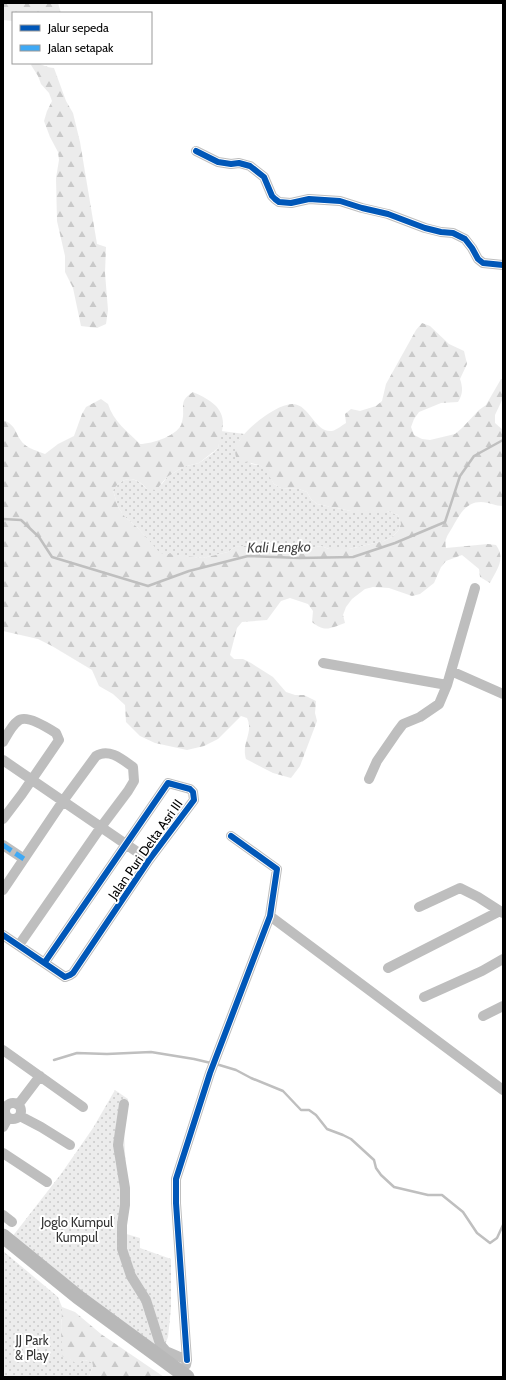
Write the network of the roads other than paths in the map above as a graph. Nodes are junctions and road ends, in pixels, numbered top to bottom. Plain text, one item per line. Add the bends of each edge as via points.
1 (196, 151) dead end
2 (503, 266) edge
3 (475, 588) dead end
4 (323, 663) dead end
5 (451, 671) junction
6 (447, 684) junction
7 (503, 694) edge
8 (3, 742) edge
9 (3, 760) edge
10 (31, 779) junction
11 (369, 779) dead end
12 (64, 801) junction
13 (3, 819) edge
14 (101, 827) junction
15 (231, 836) dead end
16 (3, 844) edge
17 (126, 844) junction
18 (24, 860) junction
19 (149, 860) junction
20 (3, 890) edge
21 (419, 907) dead end
22 (502, 912) edge
23 (270, 916) junction
24 (3, 935) edge
25 (19, 945) junction
26 (503, 959) edge
27 (45, 962) junction
28 (388, 968) dead end
29 (424, 997) dead end
30 (503, 1006) edge
31 (483, 1016) dead end
32 (3, 1050) edge
33 (40, 1076) junction
34 (503, 1090) edge
35 (124, 1104) dead end
36 (18, 1105) junction
37 (5, 1106) edge
38 (83, 1107) dead end
39 (20, 1116) junction
40 (6, 1122) edge
41 (70, 1145) dead end
42 (3, 1153) edge
43 (47, 1182) dead end
44 (3, 1215) edge
45 (12, 1222) dead end
46 (3, 1236) edge
47 (185, 1371) edge

1 - 2 street via 218,162 250,166 264,177 272,196 279,202 291,203 309,199 340,201 388,214 425,228 453,233 465,239 478,259
3 - 5 street
4 - 6 street
5 - 6 street
5 - 7 street
6 - 11 street via 439,704 420,717 403,724 396,732 377,761
8 - 10 street via 22,718 56,733 59,740
9 - 10 street, Jalan Puri Delta Asri III
10 - 12 street, Jalan Puri Delta Asri III
10 - 13 street
12 - 14 street, Jalan Puri Delta Asri III
12 - 14 street via 96,756 101,753 119,757 133,767 134,781
12 - 18 street
14 - 17 street, Jalan Puri Delta Asri III
14 - 25 street
15 - 23 street via 277,869
16 - 18 street
17 - 19 street, Jalan Puri Delta Asri III
17 - 19 street, Jalan Puri Delta Asri III via 168,783 190,789 194,800
17 - 27 street, Jalan Puri Delta Asri III
18 - 20 street
19 - 27 street, Jalan Puri Delta Asri III via 70,975 65,977
21 - 22 street via 460,888
22 - 28 street
23 - 34 street
23 - 47 street via 210,1073 176,1179
24 - 25 street, Jalan Puri Delta Asri III
25 - 27 street, Jalan Puri Delta Asri III
26 - 29 street
30 - 31 street
32 - 33 street
33 - 36 street
33 - 38 street
35 - 47 street via 118,1145 125,1188 122,1250 131,1276 146,1300 160,1344
36 - 37 street
36 - 39 street via 21,1110
37 - 40 street
39 - 40 street
39 - 41 street
42 - 43 street
44 - 45 street
46 - 47 street via 78,1298

